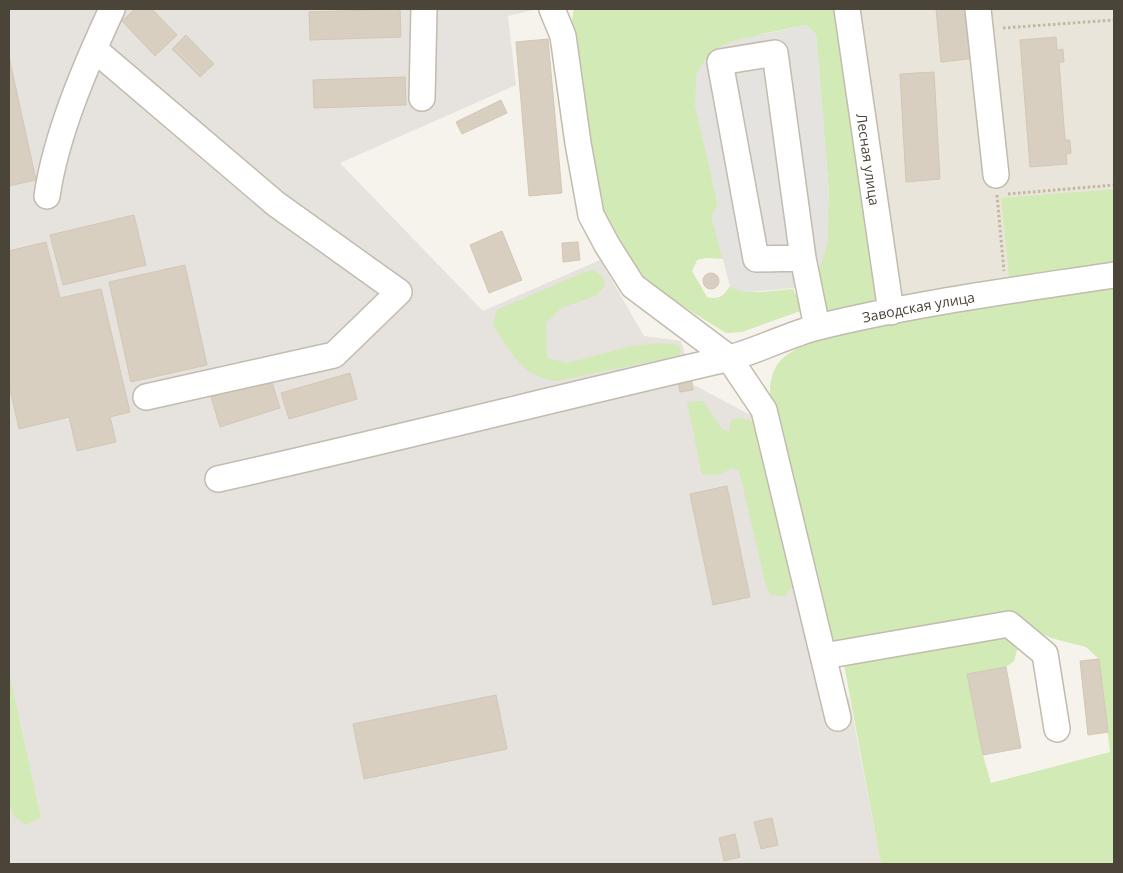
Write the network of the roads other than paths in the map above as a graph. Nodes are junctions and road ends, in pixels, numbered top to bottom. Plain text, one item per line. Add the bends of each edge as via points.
1 (112, 9) edge
2 (552, 9) edge
3 (847, 9) edge
4 (421, 10) edge
5 (979, 19) edge
6 (94, 49) junction
7 (422, 98) dead end
8 (996, 175) dead end
9 (47, 196) dead end
10 (803, 258) junction
11 (1114, 275) edge
12 (891, 312) junction
13 (817, 327) junction
14 (729, 358) junction
15 (146, 397) dead end
16 (218, 479) dead end
17 (824, 656) junction
18 (838, 718) dead end
19 (1057, 729) dead end

1 - 6 street
2 - 14 street via 563,36 591,215 633,286
3 - 12 street, Лесная улица
4 - 7 street
5 - 8 street
6 - 9 street via 52,165
6 - 15 street via 276,204 399,292 334,355
10 - 10 street via 776,53 720,62 756,259
10 - 13 street
11 - 12 street, Заводская улица
12 - 13 street, Заводская улица
13 - 14 street, Заводская улица
14 - 16 street, Заводская улица
14 - 17 street via 764,410
17 - 18 street
17 - 19 street via 1009,624 1045,654

